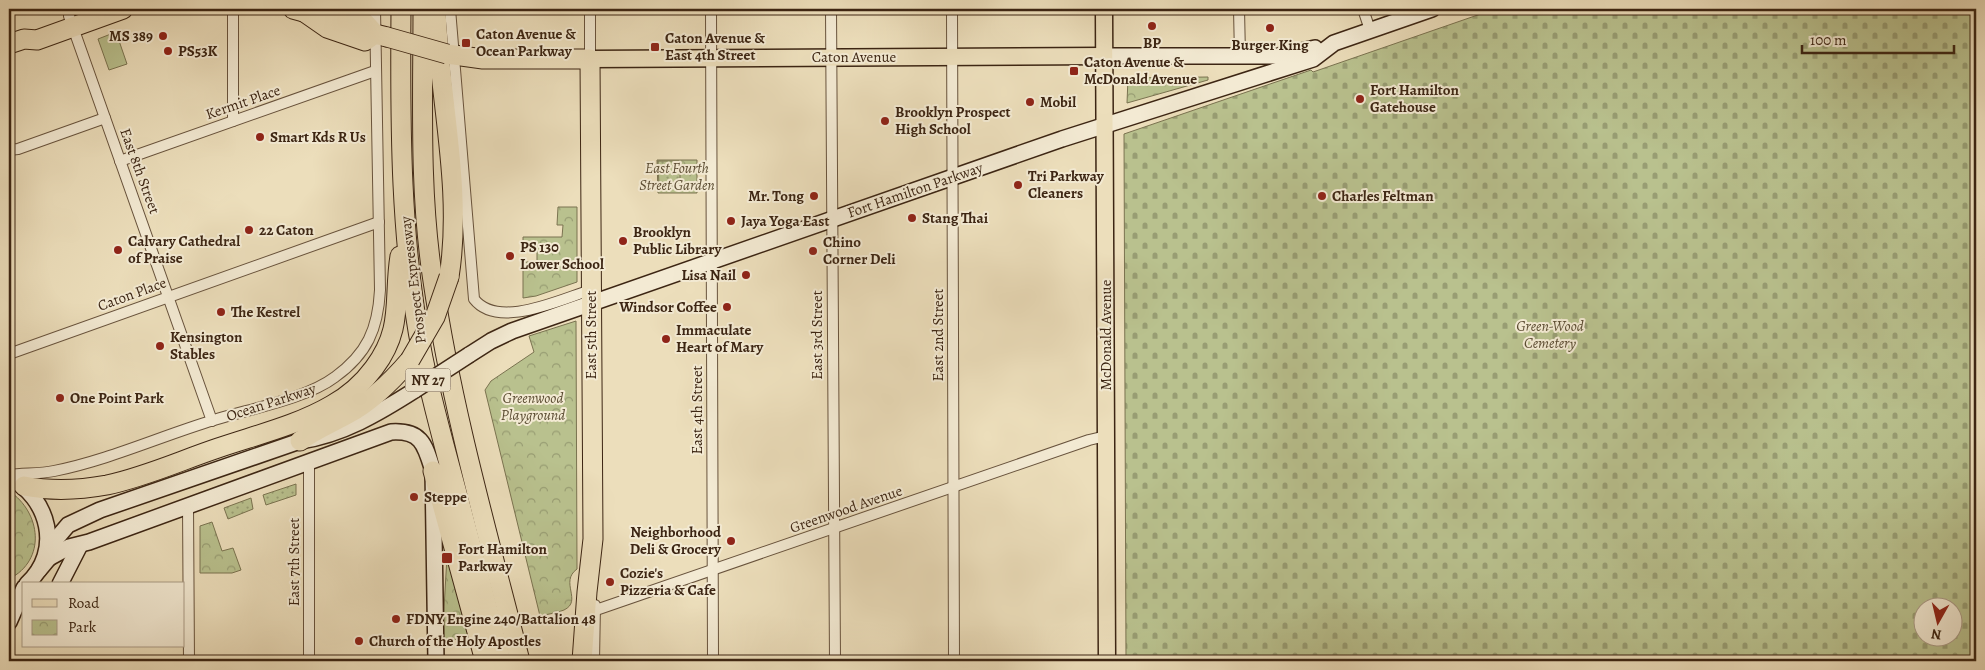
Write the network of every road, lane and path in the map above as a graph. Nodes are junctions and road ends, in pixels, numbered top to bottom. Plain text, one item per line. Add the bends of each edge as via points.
1 (88, 9) edge
2 (124, 9) edge
3 (232, 9) edge
4 (375, 9) edge
5 (401, 9) edge
6 (423, 9) edge
7 (436, 9) edge
8 (450, 9) edge
9 (590, 9) edge
10 (710, 9) edge
11 (831, 9) edge
12 (952, 9) edge
13 (1104, 9) edge
14 (1239, 9) edge
15 (1363, 9) edge
16 (1432, 9) edge
17 (299, 10) edge
18 (71, 21) junction
19 (1370, 30) junction
20 (381, 36) junction
21 (16, 42) edge
22 (1334, 43) junction
23 (451, 55) junction
24 (1104, 56) junction
25 (1240, 56) junction
26 (831, 57) junction
27 (952, 57) junction
28 (711, 58) junction
29 (590, 59) junction
30 (375, 71) junction
31 (105, 118) junction
32 (233, 121) junction
33 (1105, 126) junction
34 (9, 150) edge
35 (120, 161) junction
36 (952, 178) junction
37 (832, 219) junction
38 (379, 222) junction
39 (405, 225) junction
40 (711, 261) junction
41 (589, 296) junction
42 (169, 297) junction
43 (9, 354) edge
44 (212, 420) junction
45 (1106, 436) junction
46 (300, 441) junction
47 (309, 463) junction
48 (433, 471) junction
49 (14, 479) edge
50 (954, 487) junction
51 (188, 505) junction
52 (834, 529) junction
53 (593, 539) junction
54 (80, 544) junction
55 (49, 558) junction
56 (39, 570) junction
57 (712, 571) junction
58 (28, 582) edge
59 (61, 582) edge
60 (22, 587) edge
61 (9, 592) edge
62 (22, 593) edge
63 (596, 610) junction
64 (22, 617) edge
65 (9, 622) edge
66 (189, 661) edge
67 (310, 661) edge
68 (436, 661) edge
69 (485, 661) edge
70 (501, 661) edge
71 (520, 661) edge
72 (582, 661) edge
73 (594, 661) edge
74 (713, 661) edge
75 (834, 661) edge
76 (954, 661) edge
77 (1107, 661) edge

1 - 18 highway
2 - 18 highway
3 - 32 street
4 - 20 street, Ocean Parkway
5 - 39 highway, Prospect Expressway / NY 27
6 - 71 highway, Prospect Expressway via 423,152 432,280 453,400
7 - 46 highway, bridge via 453,219 449,277 435,317 410,360 392,380 349,414
8 - 23 street
9 - 29 street, East 5th Street
10 - 28 street, East 4th Street
11 - 26 street, East 3rd Street
12 - 27 street, East 2nd Street
13 - 24 main road, McDonald Avenue
14 - 25 street
15 - 19 street
16 - 19 main road, Fort Hamilton Parkway
17 - 20 highway, Caton Avenue via 327,28 365,41
18 - 21 highway via 33,29
18 - 31 street, East 8th Street
19 - 22 main road, Fort Hamilton Parkway
20 - 23 highway, Caton Avenue, bridge
20 - 30 street, Ocean Parkway
22 - 25 main road, Caton Avenue via 1288,55
22 - 33 main road, Fort Hamilton Parkway via 1314,59
23 - 29 highway, Caton Avenue via 483,59
23 - 41 street via 474,299 482,308 491,311 514,312
24 - 25 main road, Caton Avenue
24 - 27 main road, Caton Avenue
24 - 33 main road, McDonald Avenue
26 - 27 main road, Caton Avenue
26 - 28 main road, Caton Avenue
26 - 37 street, East 3rd Street
27 - 36 street, East 2nd Street
28 - 29 main road, Caton Avenue
28 - 40 street, East 4th Street
29 - 41 highway, East 5th Street
30 - 32 street, Kermit Place
30 - 38 street, Ocean Parkway
31 - 34 street
31 - 35 street, East 8th Street
32 - 35 street, Kermit Place
33 - 36 main road, Fort Hamilton Parkway
33 - 45 main road, McDonald Avenue
35 - 42 street, East 8th Street
36 - 37 main road, Fort Hamilton Parkway
36 - 50 street, East 2nd Street
37 - 40 main road, Fort Hamilton Parkway
37 - 52 street, East 3rd Street
38 - 42 street, Caton Place
38 - 44 street, Ocean Parkway via 379,302 375,326 364,349 341,372 312,391
39 - 49 highway via 393,332 373,369 349,394 316,414 107,485 38,489
39 - 70 highway, Prospect Expressway / NY 27 via 425,367
40 - 41 main road, Fort Hamilton Parkway
40 - 57 street, East 4th Street
41 - 46 main road, Fort Hamilton Parkway, bridge via 491,340 360,423 316,439
41 - 53 highway, East 5th Street
42 - 43 street, Caton Place
42 - 44 street, East 8th Street
44 - 49 street, Ocean Parkway via 85,463
45 - 50 street, Greenwood Avenue
45 - 77 main road, McDonald Avenue
46 - 55 main road, Fort Hamilton Parkway via 76,520 57,538
47 - 48 main road via 391,432 405,431 423,443
47 - 51 main road
47 - 67 street, East 7th Street
48 - 68 main road
48 - 69 highway
49 - 56 main road via 40,506 47,524 47,545
50 - 52 street, Greenwood Avenue
50 - 76 street, East 2nd Street
51 - 54 main road
51 - 66 street
52 - 57 street, Greenwood Avenue
52 - 75 street, East 3rd Street
53 - 63 street, East 5th Street
53 - 72 highway
54 - 55 main road
54 - 59 main road
55 - 56 main road, Fort Hamilton Parkway
56 - 58 main road, Fort Hamilton Parkway
57 - 63 street, Greenwood Avenue
57 - 74 street, East 4th Street
60 - 61 main road
62 - 65 main road
63 - 73 street, East 5th Street
64 - 65 main road

